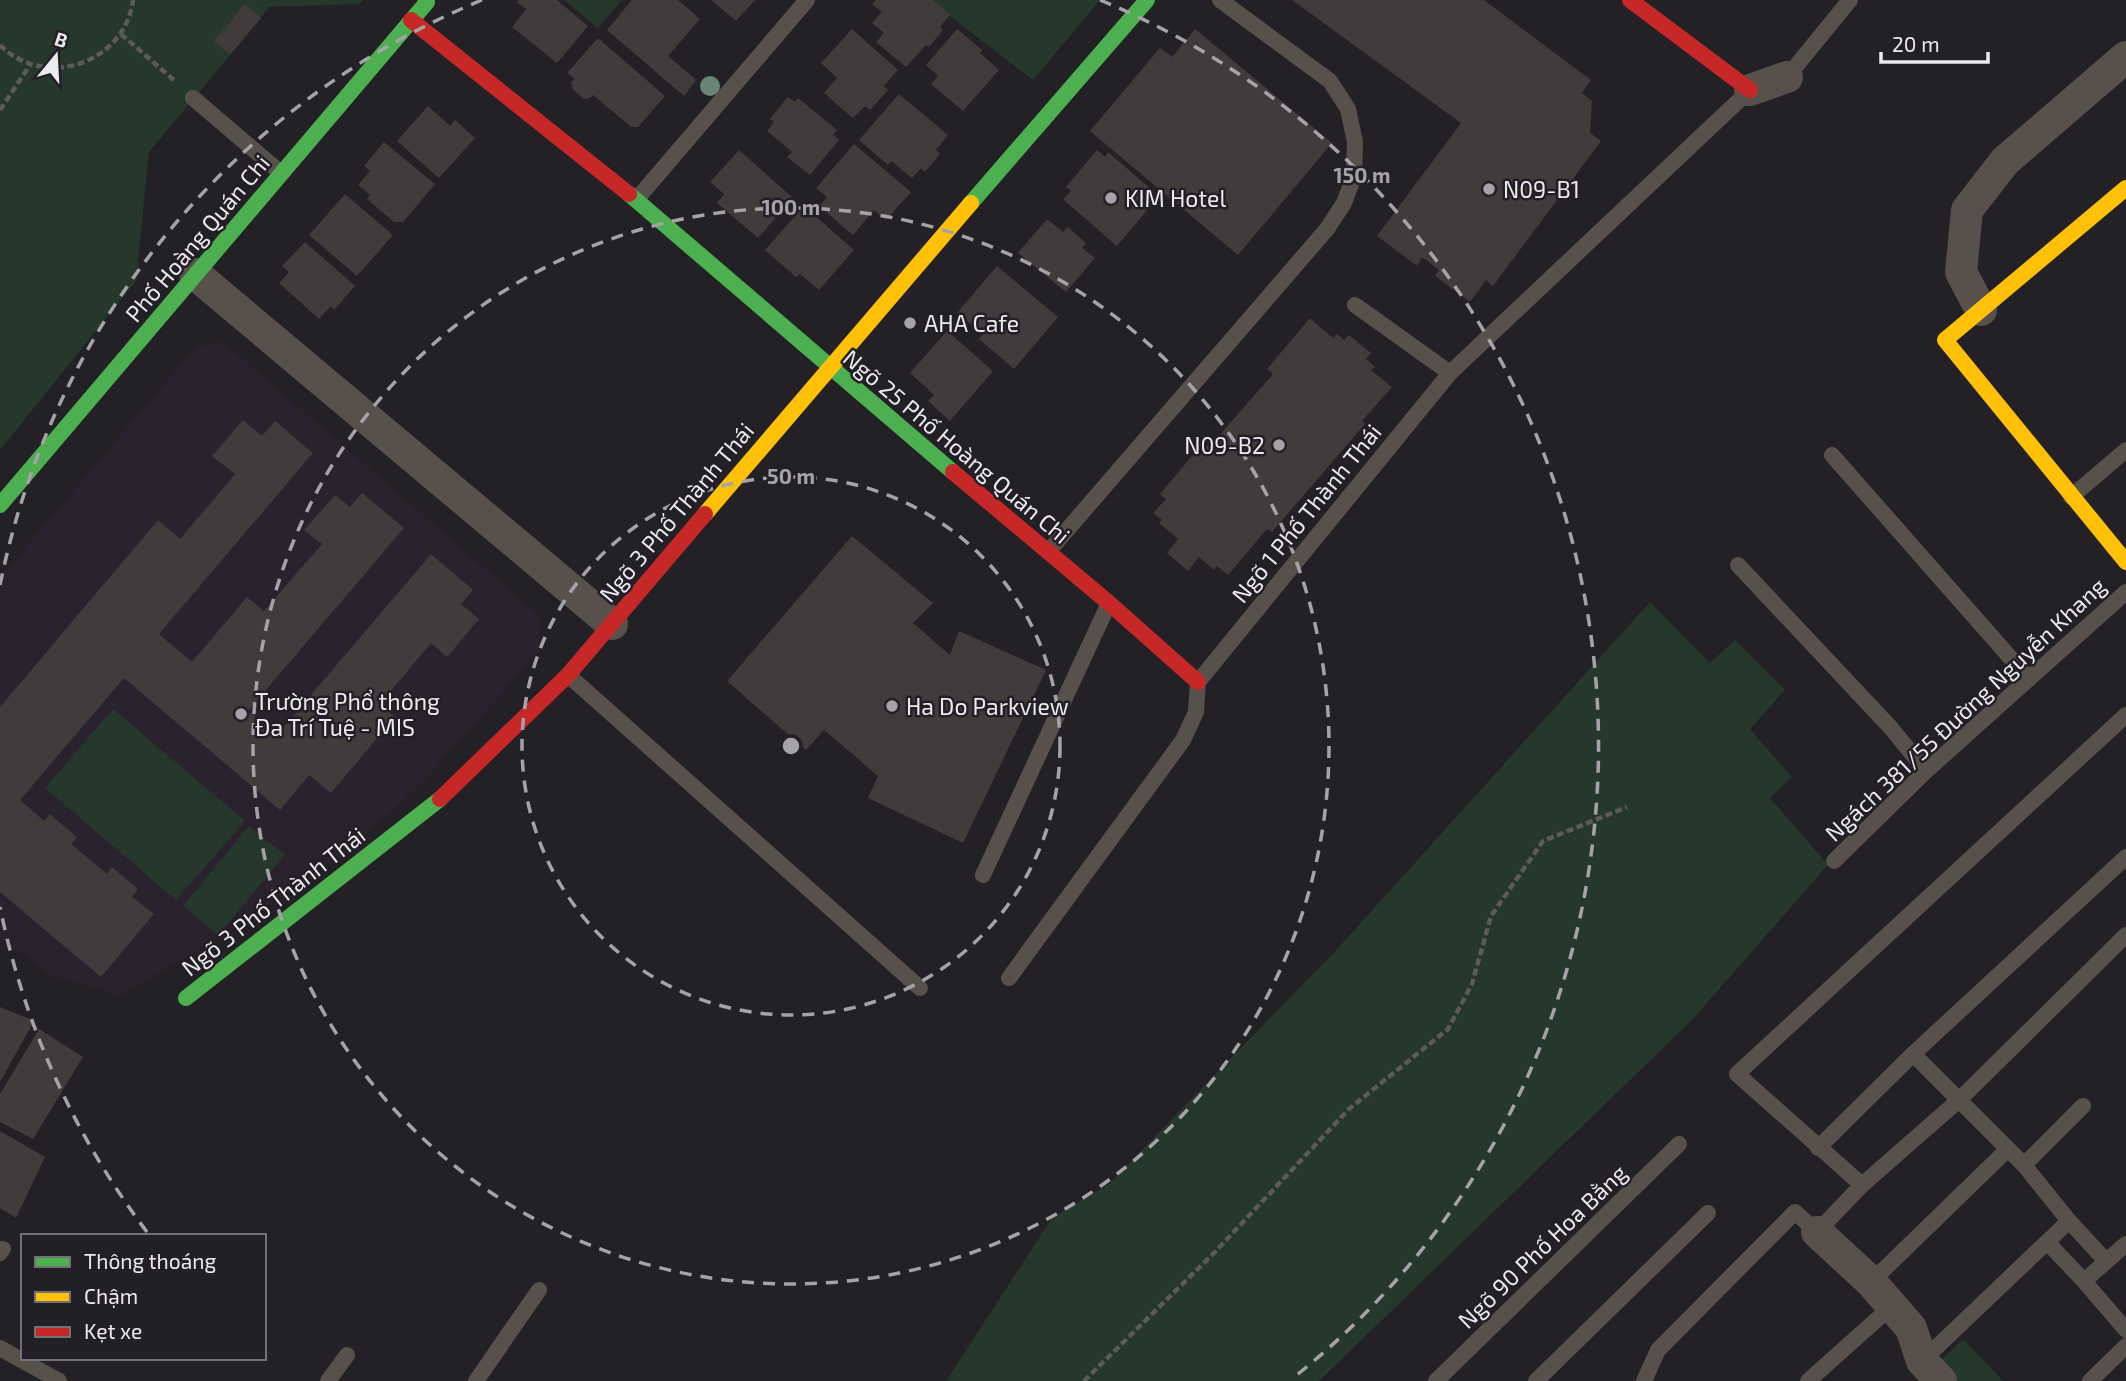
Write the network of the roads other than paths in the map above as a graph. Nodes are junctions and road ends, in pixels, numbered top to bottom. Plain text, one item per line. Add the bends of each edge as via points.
1 (428, 0) edge
2 (807, 0) edge
3 (1147, 0) edge
4 (1220, 0) edge
5 (1630, 0) edge
6 (1850, 0) edge
7 (411, 20) junction
8 (2126, 57) edge
9 (1787, 77) joint
10 (1751, 90) junction
11 (193, 98) road end
12 (281, 173) junction
13 (2126, 188) edge
14 (636, 200) junction
15 (195, 274) junction
16 (1355, 305) dead end
17 (1980, 310) junction
18 (829, 368) junction
19 (1450, 373) junction
20 (2126, 450) edge
21 (1832, 454) dead end
22 (2071, 497) junction
23 (0, 505) edge
24 (1048, 552) junction
25 (2126, 562) edge
26 (1738, 565) dead end
27 (2126, 592) edge
28 (1109, 603) junction
29 (612, 624) junction
30 (568, 675) junction
31 (2029, 679) junction
32 (1198, 682) junction
33 (2126, 715) edge
34 (1926, 771) junction
35 (2126, 857) edge
36 (1834, 861) dead end
37 (984, 875) dead end
38 (2126, 935) edge
39 (1009, 978) dead end
40 (920, 988) dead end
41 (186, 998) dead end
42 (1913, 1054) junction
43 (1959, 1100) junction
44 (2083, 1106) dead end
45 (1679, 1144) dead end
46 (1818, 1148) junction
47 (2008, 1149) junction
48 (2024, 1165) junction
49 (1862, 1185) junction
50 (1708, 1213) dead end
51 (2069, 1221) junction
52 (1817, 1232) junction
53 (2047, 1242) junction
54 (2126, 1244) edge
55 (2106, 1261) junction
56 (2084, 1281) junction
57 (1871, 1282) junction
58 (539, 1290) dead end
59 (1892, 1306) junction
60 (2126, 1330) edge
61 (2126, 1346) edge
62 (0, 1348) edge
63 (347, 1355) dead end
64 (21, 1360) edge
65 (21, 1360) edge
66 (1932, 1371) edge
67 (59, 1381) edge
68 (328, 1381) edge
69 (476, 1381) edge
70 (1436, 1381) edge
71 (1536, 1381) edge
72 (1644, 1381) edge
73 (1808, 1381) edge
74 (2090, 1381) edge

1 - 7 street, Phố Hoàng Quán Chi
2 - 14 lane
3 - 18 street, Ngõ 3 Phố Thành Thái
4 - 24 lane via 1330,81 1348,109 1355,142 1354,176 1345,203 1327,229
5 - 10 street
6 - 9 lane
7 - 12 street, Phố Hoàng Quán Chi
7 - 14 street, Ngõ 25 Phố Hoàng Quán Chi
8 - 17 street via 2005,161 1967,209 1961,272
9 - 10 street
10 - 19 lane, Ngõ 1 Phố Thành Thái
11 - 12 lane
12 - 15 street, Phố Hoàng Quán Chi
13 - 17 street
14 - 18 street, Ngõ 25 Phố Hoàng Quán Chi
15 - 23 street, Phố Hoàng Quán Chi
15 - 29 street
16 - 19 lane
17 - 22 street via 1945,340
18 - 24 street, Ngõ 25 Phố Hoàng Quán Chi
18 - 29 street, Ngõ 3 Phố Thành Thái
19 - 32 lane, Ngõ 1 Phố Thành Thái
20 - 22 lane
21 - 31 lane
22 - 25 street
24 - 28 street, Ngõ 25 Phố Hoàng Quán Chi
26 - 34 lane
27 - 31 lane, Ngách 381/55 Đường Nguyễn Khang
28 - 32 street, Ngõ 25 Phố Hoàng Quán Chi
28 - 37 lane
29 - 30 street, Ngõ 3 Phố Thành Thái
30 - 40 lane
30 - 41 street, Ngõ 3 Phố Thành Thái via 434,805
31 - 34 lane, Ngách 381/55 Đường Nguyễn Khang
32 - 39 lane via 1196,712 1183,740
33 - 46 lane via 1737,1074
34 - 36 lane, Ngách 381/55 Đường Nguyễn Khang
35 - 42 lane
38 - 43 lane
42 - 43 lane
42 - 46 lane
43 - 47 lane
43 - 49 lane
44 - 48 lane
45 - 70 lane, Ngõ 90 Phố Hoa Bằng
46 - 49 lane
47 - 48 lane
47 - 57 lane
48 - 51 lane
49 - 52 lane
50 - 71 lane
51 - 53 lane
51 - 55 lane
52 - 57 street
52 - 72 lane via 1795,1212 1658,1350
53 - 56 lane
53 - 66 lane
54 - 55 lane
55 - 56 lane
56 - 60 lane
57 - 59 street
58 - 69 lane
59 - 66 street via 1911,1328
59 - 73 lane
61 - 74 lane
62 - 65 lane
63 - 68 lane
64 - 67 lane

